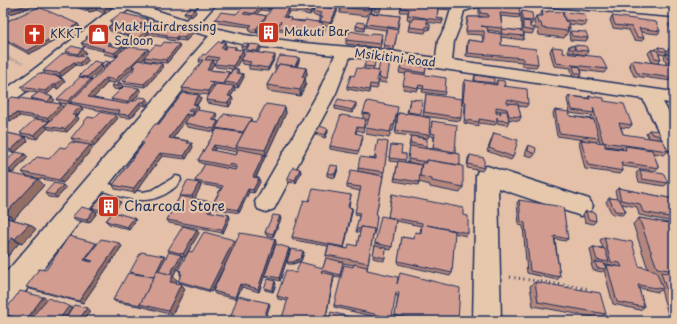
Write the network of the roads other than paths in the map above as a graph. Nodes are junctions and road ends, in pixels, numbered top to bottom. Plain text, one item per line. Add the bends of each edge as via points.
1 (210, 3) edge
2 (475, 3) edge
3 (551, 3) edge
4 (123, 4) edge
5 (576, 4) edge
6 (674, 13) edge
7 (188, 26) junction
8 (219, 34) junction
9 (344, 52) junction
10 (443, 64) junction
11 (650, 95) junction
12 (674, 98) edge
13 (3, 100) edge
14 (674, 144) edge
15 (176, 180) dead end
16 (96, 184) junction
17 (266, 202) dead end
18 (581, 206) dead end
19 (3, 297) edge
20 (488, 321) edge

1 - 7 street
2 - 10 street via 457,9 446,41
3 - 5 street
4 - 7 street, Msikitini Road
4 - 13 street via 43,71
5 - 6 street
7 - 8 street, Msikitini Road
8 - 9 street, Msikitini Road
8 - 16 street
9 - 10 street, Msikitini Road
9 - 17 street via 327,93
10 - 11 street, Msikitini Road
11 - 12 street, Msikitini Road
11 - 14 street
15 - 16 lane via 150,196 138,197
16 - 19 street
18 - 20 street via 487,175

